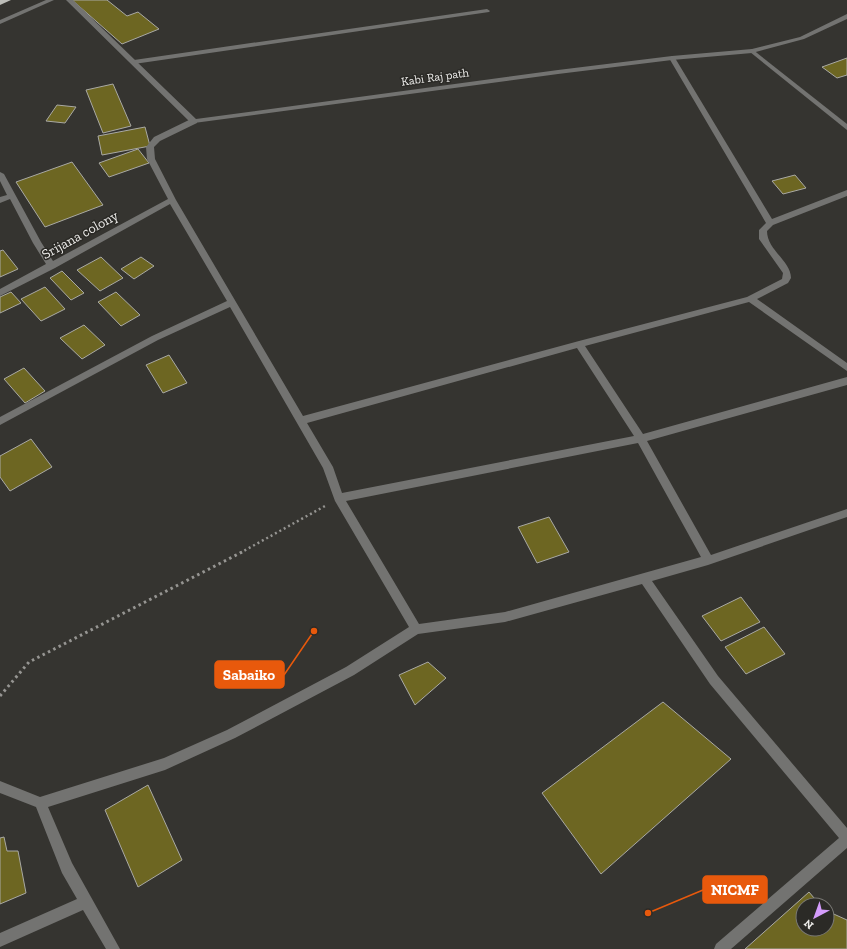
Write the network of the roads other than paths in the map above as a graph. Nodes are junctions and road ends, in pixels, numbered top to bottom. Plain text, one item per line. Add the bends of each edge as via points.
1 (6, 0) edge
2 (51, 0) edge
3 (69, 0) edge
4 (0, 3) edge
5 (487, 12) dead end
6 (847, 16) edge
7 (0, 22) edge
8 (752, 51) junction
9 (672, 58) junction
10 (134, 62) junction
11 (194, 121) junction
12 (847, 128) edge
13 (0, 174) edge
14 (847, 193) edge
15 (11, 196) junction
16 (0, 200) edge
17 (172, 200) junction
18 (770, 223) junction
19 (52, 266) junction
20 (0, 293) edge
21 (750, 299) junction
22 (232, 302) junction
23 (579, 344) junction
24 (847, 368) edge
25 (847, 381) edge
26 (300, 421) junction
27 (0, 422) edge
28 (641, 439) junction
29 (339, 498) junction
30 (847, 514) edge
31 (708, 560) junction
32 (644, 579) junction
33 (416, 629) junction
34 (0, 787) edge
35 (40, 804) junction
36 (847, 839) edge
37 (86, 902) junction
38 (0, 940) edge
39 (113, 949) edge
40 (720, 949) edge

1 - 4 highway
2 - 7 street
3 - 10 street
5 - 10 street
6 - 8 street, Kabi Raj path via 802,38
8 - 9 street, Kabi Raj path
8 - 12 street
9 - 11 street, Kabi Raj path
9 - 18 street
10 - 11 street
11 - 17 street, Kabi Raj path via 157,139 150,147 150,159
13 - 15 street
14 - 18 street
15 - 16 street
15 - 19 street
17 - 19 street, Srijana colony
17 - 22 street, Kabi Raj path
18 - 21 street via 763,230 763,239 788,278
19 - 20 street, Srijana colony
21 - 23 street
21 - 24 street
22 - 26 street, Kabi Raj path
22 - 27 street via 155,338
23 - 26 street
23 - 28 street
25 - 28 street
26 - 29 street, Kabi Raj path via 328,467
28 - 29 street
28 - 31 street
29 - 33 street, Kabi Raj path
30 - 31 street
31 - 32 street
32 - 33 street via 505,617
32 - 36 street via 714,680
33 - 35 street via 350,671 231,734 165,764
34 - 35 street
35 - 37 street via 67,868
36 - 40 street
37 - 38 street
37 - 39 street

